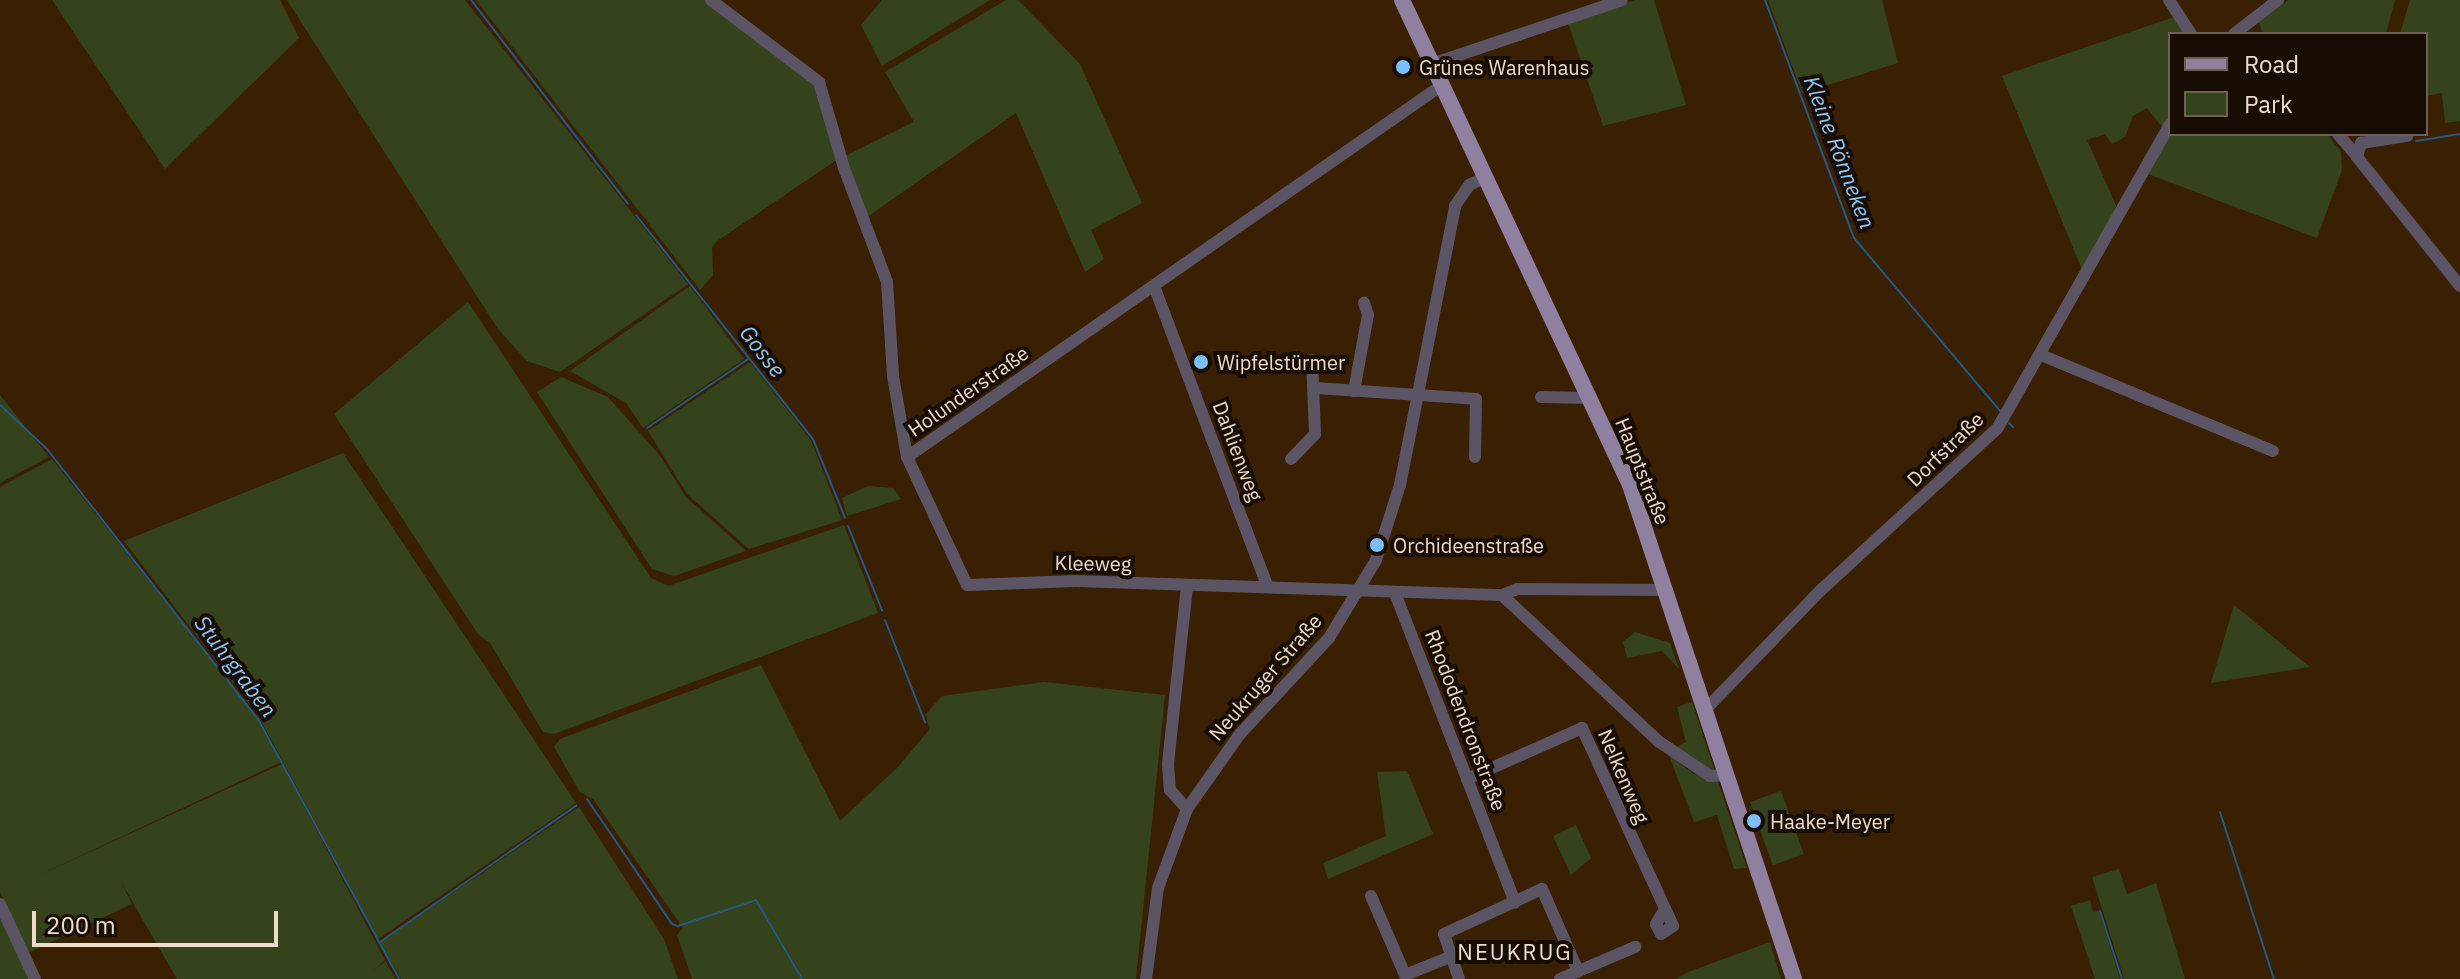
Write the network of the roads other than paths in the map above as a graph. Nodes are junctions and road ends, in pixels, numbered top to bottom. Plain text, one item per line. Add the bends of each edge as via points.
1 (711, 0) edge
2 (1402, 0) edge
3 (1622, 0) edge
4 (2169, 0) edge
5 (2278, 0) edge
6 (2252, 29) edge
7 (2190, 32) edge
8 (1432, 64) junction
9 (1442, 85) junction
10 (2168, 128) edge
11 (2340, 136) edge
12 (2407, 136) dead end
13 (2357, 157) junction
14 (1484, 178) junction
15 (1154, 286) junction
16 (2460, 286) edge
17 (1364, 303) dead end
18 (2041, 355) junction
19 (1312, 360) dead end
20 (1316, 388) junction
21 (1354, 391) junction
22 (1418, 397) junction
23 (1541, 397) dead end
24 (1590, 398) junction
25 (2273, 451) dead end
26 (907, 457) junction
27 (1475, 457) dead end
28 (1291, 459) dead end
29 (1267, 585) junction
30 (1187, 586) junction
31 (1666, 590) junction
32 (1361, 591) junction
33 (1395, 593) junction
34 (1502, 595) junction
35 (1705, 710) junction
36 (1727, 775) junction
37 (1467, 779) junction
38 (1187, 809) junction
39 (1371, 896) dead end
40 (1515, 903) junction
41 (0, 904) edge
42 (1665, 909) dead end
43 (1635, 947) dead end
44 (1450, 957) junction
45 (1578, 971) junction
46 (35, 979) edge
47 (1146, 979) edge
48 (1459, 979) edge
49 (1560, 979) edge
50 (1794, 979) edge

1 - 26 street, Holunderstraße via 819,82 844,168 887,282 893,376
2 - 8 main road, Hauptstraße
3 - 8 street
4 - 7 street
5 - 6 street
8 - 9 main road, Hauptstraße
9 - 14 main road, Hauptstraße
9 - 15 street, Holunderstraße
10 - 18 street, Dorfstraße
11 - 13 street
12 - 13 street via 2361,143
13 - 16 street
14 - 22 street, Neukruger Straße via 1469,185 1455,206
14 - 24 main road, Hauptstraße
15 - 26 street, Holunderstraße
15 - 29 street, Dahlienweg
17 - 21 street via 1368,315
18 - 25 street
18 - 35 street, Dorfstraße via 2015,403 1978,449 1821,590
19 - 20 street
20 - 21 street
20 - 28 street via 1313,441
21 - 22 street
22 - 27 street via 1476,399
22 - 32 street, Neukruger Straße via 1388,527
23 - 24 street
24 - 31 main road, Hauptstraße via 1630,485
26 - 30 street, Kleeweg via 967,585
29 - 30 street, Kleeweg
29 - 32 street, Kleeweg
30 - 38 street via 1168,774 1172,795
31 - 34 street via 1518,589
31 - 35 main road, Hauptstraße
32 - 33 street
32 - 38 street, Neukruger Straße via 1329,638 1212,768
33 - 34 street
33 - 37 street, Rhododendronstraße
34 - 36 street via 1658,741 1701,771
35 - 36 main road, Hauptstraße
36 - 50 main road, Hauptstraße
37 - 40 street, Rhododendronstraße
37 - 42 street, Nelkenweg via 1582,728
38 - 47 street, Neukruger Straße via 1158,888
39 - 44 street via 1405,975
40 - 44 street via 1444,934
40 - 45 street via 1542,889
41 - 46 street
43 - 45 street
44 - 48 street
45 - 49 street

